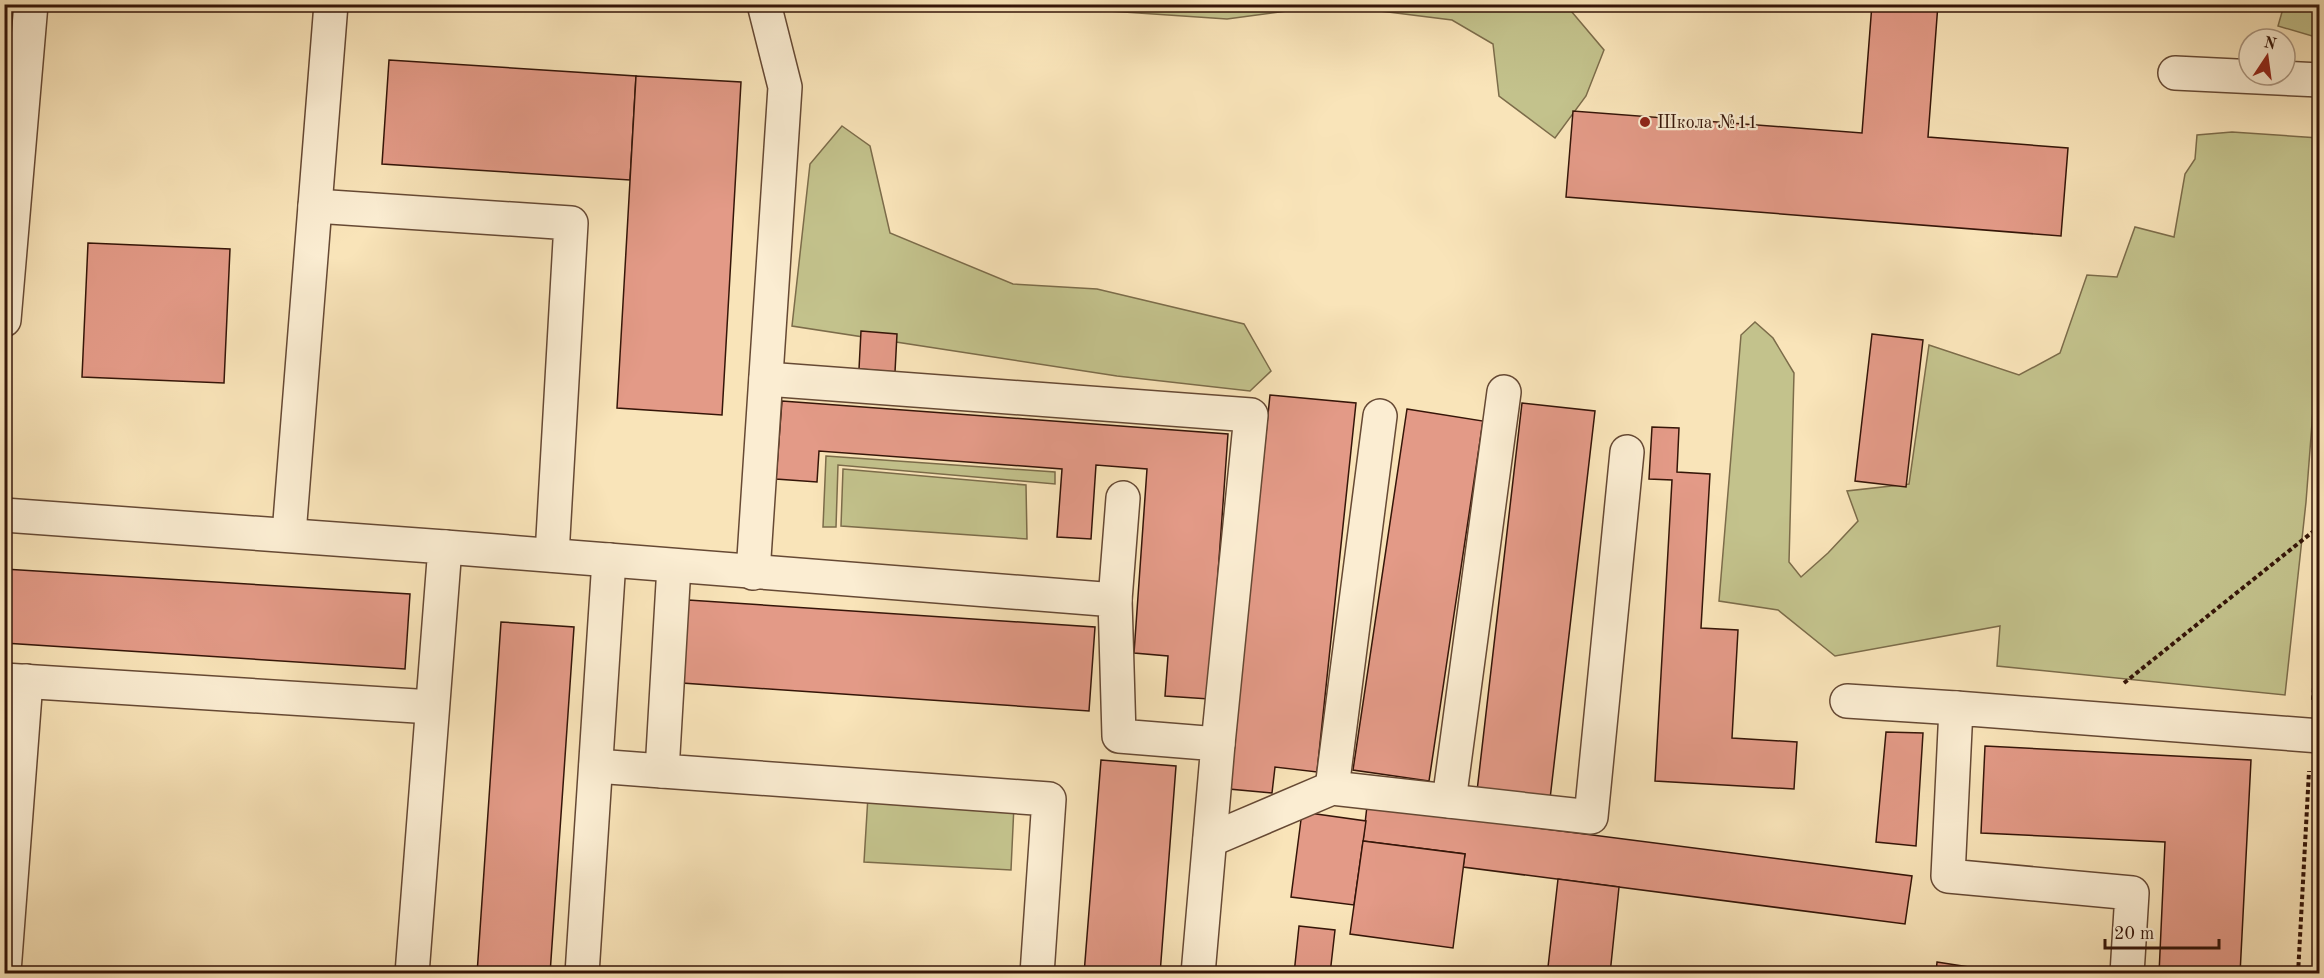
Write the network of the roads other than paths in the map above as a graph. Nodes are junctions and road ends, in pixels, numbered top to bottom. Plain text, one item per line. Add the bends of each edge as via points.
1 (31, 4) edge
2 (331, 4) edge
3 (764, 4) edge
4 (2175, 73) dead end
5 (2319, 80) edge
6 (315, 206) junction
7 (4, 320) edge
8 (766, 379) junction
9 (1504, 392) dead end
10 (1380, 416) dead end
11 (1628, 453) dead end
12 (1123, 498) dead end
13 (4, 515) edge
14 (289, 534) junction
15 (445, 547) junction
16 (552, 555) junction
17 (609, 560) junction
18 (675, 566) junction
19 (753, 573) junction
20 (1115, 600) junction
21 (15, 680) edge
22 (1846, 702) dead end
23 (432, 708) junction
24 (1956, 708) junction
25 (2315, 736) edge
26 (1218, 744) junction
27 (596, 766) junction
28 (662, 771) junction
29 (1332, 788) junction
30 (1449, 801) junction
31 (1210, 840) junction
32 (4, 972) edge
33 (412, 974) edge
34 (582, 974) edge
35 (1037, 974) edge
36 (1198, 974) edge
37 (2127, 974) edge

1 - 7 lane
2 - 6 lane
3 - 8 lane via 785,87
4 - 5 lane
6 - 14 lane
6 - 16 lane via 572,223
8 - 19 lane
8 - 26 lane via 1251,416
9 - 30 lane
10 - 29 lane
11 - 30 lane via 1591,817
12 - 20 lane
13 - 14 lane
14 - 15 lane
15 - 16 lane
15 - 23 lane
16 - 17 lane
17 - 18 lane
17 - 27 lane
18 - 19 lane
18 - 28 lane
19 - 20 lane
20 - 26 lane via 1119,736
21 - 23 lane
21 - 32 lane
22 - 24 lane
23 - 33 lane
24 - 25 lane
24 - 37 lane via 1948,876 2132,892
26 - 31 lane
27 - 28 lane
27 - 34 lane
28 - 35 lane via 1049,799
29 - 30 lane
29 - 31 lane
31 - 36 lane

